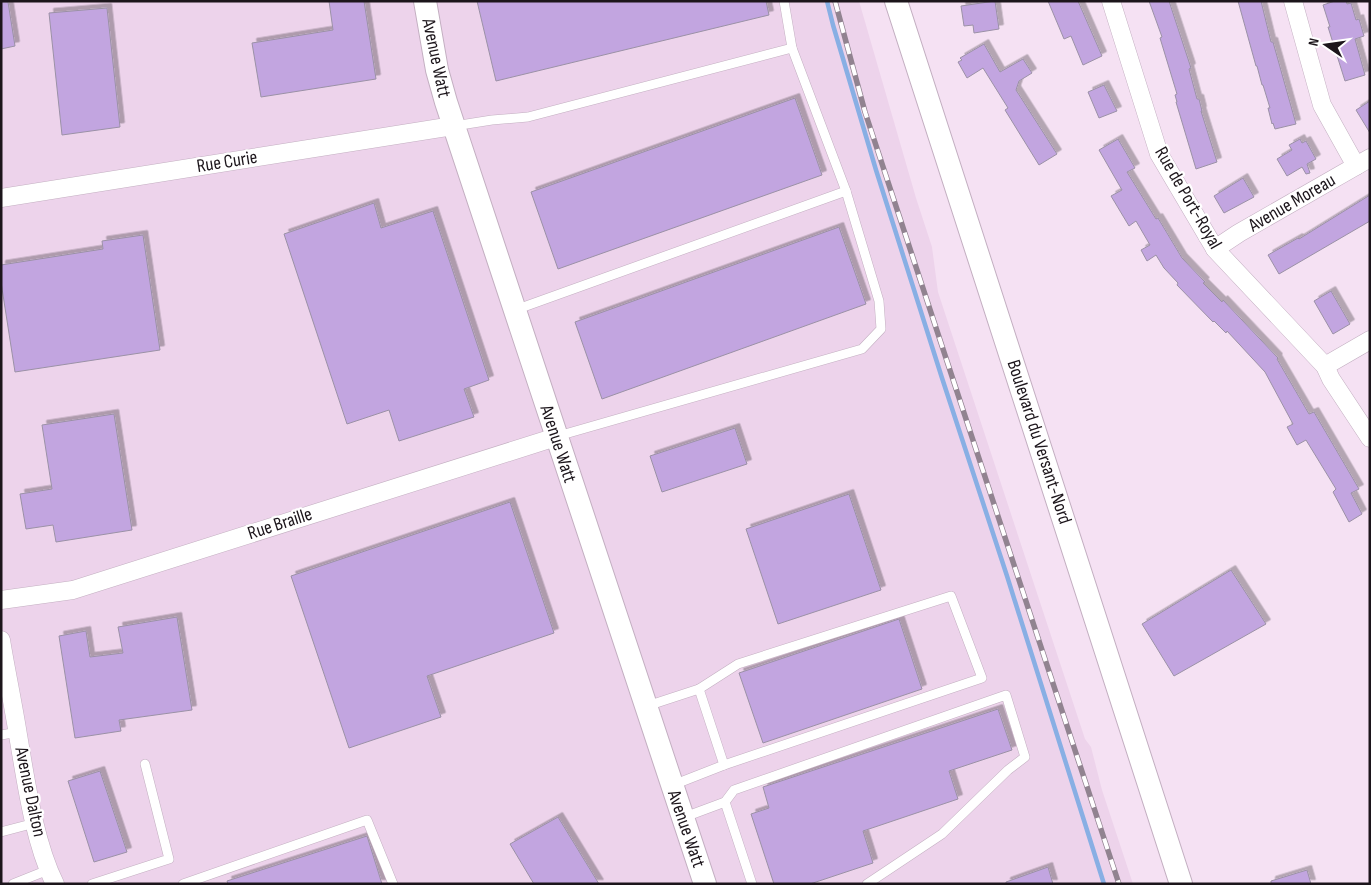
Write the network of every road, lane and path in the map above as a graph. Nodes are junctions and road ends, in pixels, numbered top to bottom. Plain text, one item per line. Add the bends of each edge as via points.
1 (424, 1) edge
2 (784, 1) edge
3 (896, 1) edge
4 (1111, 1) edge
5 (1293, 1) edge
6 (792, 48) junction
7 (453, 126) junction
8 (1363, 162) edge
9 (846, 190) junction
10 (1, 198) edge
11 (1215, 249) junction
12 (514, 310) junction
13 (1370, 340) edge
14 (1325, 366) junction
15 (556, 437) junction
16 (1370, 438) edge
17 (1, 600) edge
18 (1, 640) edge
19 (3, 665) edge
20 (699, 689) junction
21 (646, 706) junction
22 (10, 733) edge
23 (145, 764) dead end
24 (724, 765) junction
25 (671, 786) junction
26 (725, 802) junction
27 (682, 818) junction
28 (34, 823) junction
29 (1, 832) edge
30 (52, 877) edge
31 (13, 884) edge
32 (92, 884) edge
33 (183, 884) edge
34 (393, 884) edge
35 (705, 884) edge
36 (752, 884) edge
37 (868, 884) edge
38 (1181, 884) edge

1 - 7 street, Avenue Watt via 437,70
2 - 6 lane
3 - 38 street, Boulevard du Versant-Nord
4 - 11 street, Rue de Port-Royal via 1159,154
5 - 8 street via 1322,105
6 - 7 lane via 528,116
6 - 9 lane
7 - 10 street, Rue Curie
7 - 12 street, Avenue Watt
8 - 11 street, Avenue Moreau
9 - 12 lane
9 - 15 lane via 878,302 881,329 862,349
11 - 14 street, Rue de Port-Royal
12 - 15 street, Avenue Watt
13 - 14 street
14 - 16 street, Rue de Port-Royal
15 - 17 street, Rue Braille via 73,590
15 - 21 street, Avenue Watt
18 - 19 street, Avenue Dalton
19 - 22 street, Avenue Dalton
20 - 21 lane
20 - 24 lane
20 - 24 lane via 738,664 951,596 982,678
21 - 25 street, Avenue Watt
22 - 28 street, Avenue Dalton
23 - 32 lane via 169,859
24 - 25 lane
25 - 27 street, Avenue Watt
26 - 27 lane
26 - 36 lane
26 - 37 lane via 734,790 1006,696 1025,757 942,834
27 - 35 street, Avenue Watt
28 - 29 lane
28 - 30 street, Avenue Dalton
30 - 31 lane
33 - 34 lane via 367,820

